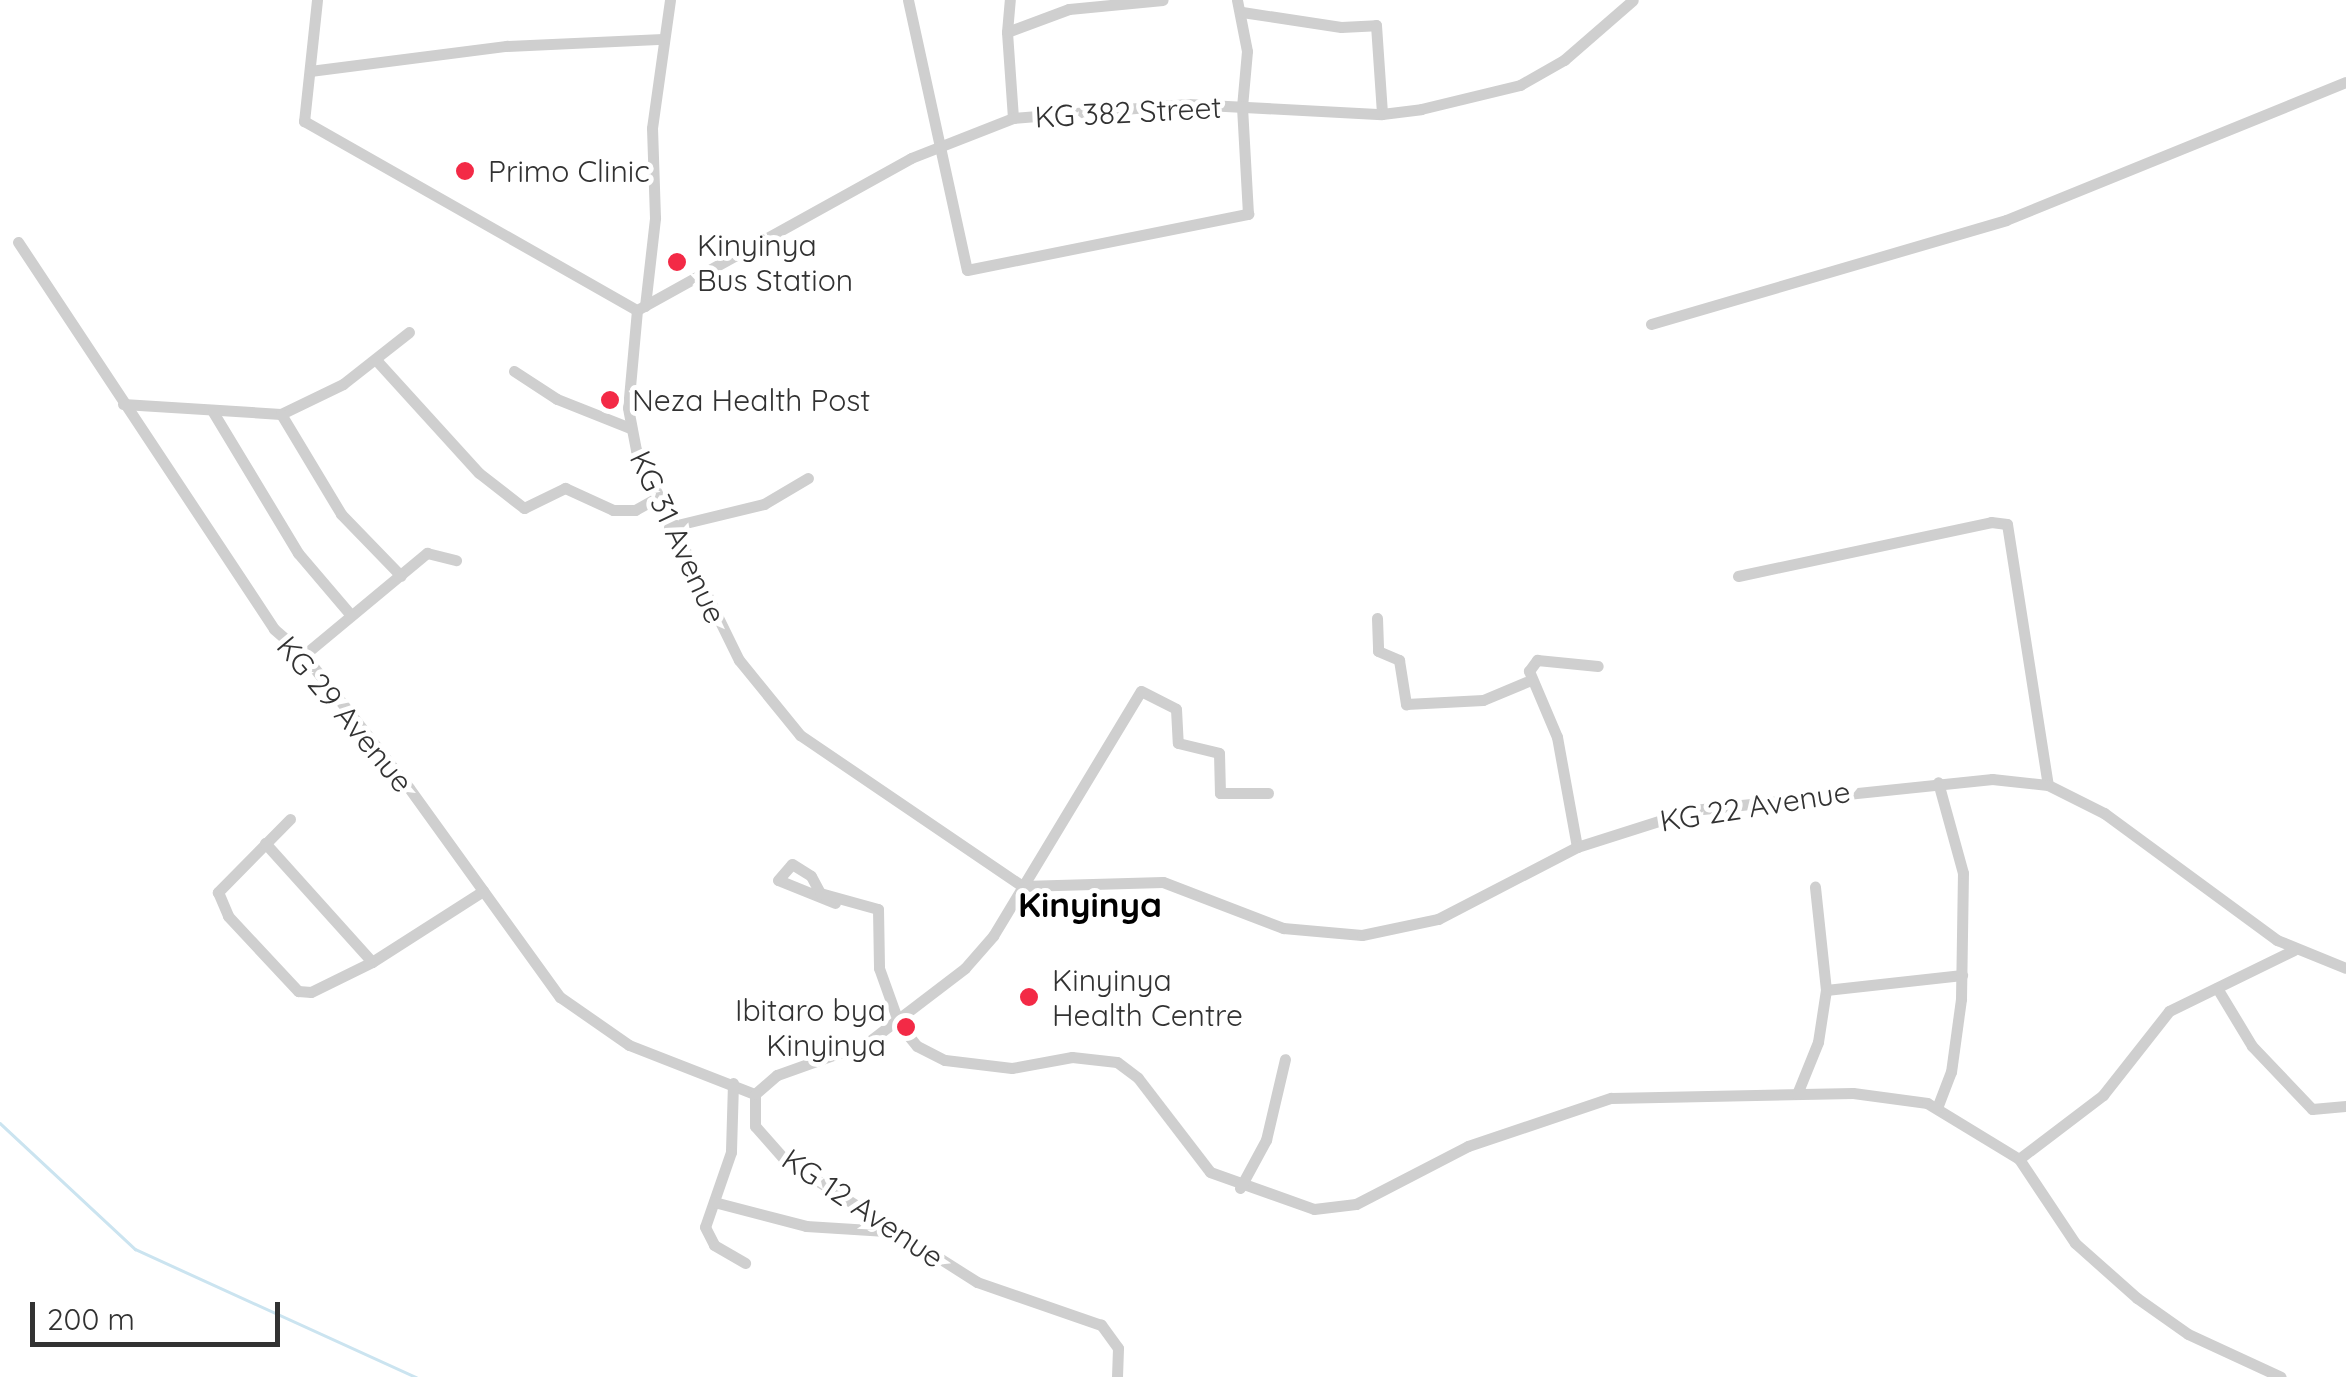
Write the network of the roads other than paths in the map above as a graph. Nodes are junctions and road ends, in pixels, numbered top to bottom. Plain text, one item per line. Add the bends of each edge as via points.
1 (317, 0) edge
2 (670, 0) edge
3 (908, 0) edge
4 (1010, 0) edge
5 (1163, 0) edge
6 (1633, 0) edge
7 (1239, 6) edge
8 (1007, 32) junction
9 (664, 39) junction
10 (310, 71) junction
11 (2346, 82) edge
12 (1242, 107) junction
13 (1382, 114) junction
14 (1013, 118) junction
15 (941, 145) junction
16 (18, 242) dead end
17 (641, 308) junction
18 (1650, 324) dead end
19 (409, 332) dead end
20 (376, 361) junction
21 (514, 371) dead end
22 (122, 404) junction
23 (213, 412) junction
24 (281, 414) junction
25 (630, 428) junction
26 (808, 478) dead end
27 (657, 498) junction
28 (669, 527) junction
29 (456, 560) dead end
30 (400, 576) junction
31 (1738, 576) dead end
32 (350, 614) junction
33 (1378, 618) dead end
34 (304, 655) junction
35 (1598, 666) dead end
36 (1531, 680) junction
37 (1938, 782) junction
38 (2048, 784) junction
39 (1268, 793) dead end
40 (290, 819) dead end
41 (265, 843) junction
42 (1577, 848) junction
43 (1022, 886) junction
44 (1815, 887) dead end
45 (483, 891) junction
46 (834, 903) dead end
47 (2294, 950) junction
48 (372, 962) junction
49 (2346, 968) edge
50 (1962, 975) junction
51 (2217, 988) junction
52 (1826, 990) junction
53 (898, 1024) junction
54 (1285, 1059) dead end
55 (733, 1084) junction
56 (755, 1094) junction
57 (1797, 1094) junction
58 (2346, 1106) edge
59 (1937, 1108) junction
60 (2019, 1160) junction
61 (1240, 1188) junction
62 (714, 1202) junction
63 (890, 1231) junction
64 (746, 1264) dead end
65 (1116, 1377) edge
66 (2281, 1377) edge

1 - 10 street
2 - 9 street, KG 31 Avenue
3 - 15 street
4 - 8 street
5 - 8 street via 1070,9
6 - 13 street, KG 382 Street via 1564,60 1520,85
7 - 12 street via 1247,66
7 - 13 street via 1341,26 1376,24
8 - 14 street
9 - 10 street via 506,46
9 - 17 street, KG 31 Avenue via 652,128 656,218
10 - 17 street via 304,120
11 - 18 street via 2006,220
12 - 13 street, KG 382 Street
12 - 14 street, KG 382 Street via 1098,107
12 - 15 street via 1248,214 967,270
14 - 15 street, KG 382 Street
15 - 17 street, KG 382 Street
16 - 22 street, KG 29 Avenue
17 - 25 street, KG 31 Avenue
19 - 20 street
20 - 24 street
20 - 27 street via 479,473 524,508 566,488 613,510 635,510
21 - 25 street via 588,414
22 - 23 street
22 - 34 street, KG 29 Avenue via 274,629
23 - 24 street
23 - 32 street via 298,553
24 - 30 street via 341,514
25 - 27 street, KG 31 Avenue
26 - 28 street via 764,504
27 - 28 street, KG 31 Avenue
28 - 43 street, KG 31 Avenue via 731,647 800,734
29 - 30 street via 427,553
30 - 32 street
31 - 38 street via 1991,522 2007,524
32 - 34 street
33 - 36 street via 1378,651 1399,660 1406,704 1484,700
34 - 45 street, KG 29 Avenue
35 - 36 street via 1537,660
36 - 42 street via 1558,737
37 - 38 street, KG 22 Avenue
37 - 42 street, KG 22 Avenue via 1693,810
37 - 50 street via 1960,847
38 - 47 street, KG 22 Avenue via 2104,813
39 - 43 street via 1220,793 1219,753 1178,743 1176,709 1141,691
40 - 41 street
41 - 48 street
41 - 48 street via 218,892 228,916 282,981 311,992
42 - 43 street, KG 22 Avenue via 1438,918 1362,935 1283,928 1163,882
43 - 53 street via 965,968
44 - 52 street
45 - 48 street
45 - 55 street, KG 29 Avenue via 536,968 582,1018 629,1046
46 - 53 street via 778,880 792,864 811,876 820,893 878,910 879,968
47 - 49 street, KG 22 Avenue
47 - 51 street
50 - 52 street
50 - 59 street via 1951,1072
51 - 58 street via 2252,1046 2312,1110
51 - 60 street via 2169,1010 2103,1095
52 - 57 street via 1818,1042
53 - 56 street via 857,1048 778,1075
53 - 61 street via 917,1046 945,1060 1012,1068 1072,1057 1117,1062 1138,1078 1193,1155
54 - 61 street via 1266,1140
55 - 56 street, KG 29 Avenue
55 - 62 street via 736,1128
56 - 63 street, KG 12 Avenue via 756,1126 785,1160
57 - 59 street via 1853,1093
57 - 61 street via 1611,1098 1468,1146 1339,1209 1295,1206
59 - 60 street
60 - 66 street via 2090,1259 2188,1334
62 - 63 street via 806,1226
62 - 64 street via 708,1239
63 - 65 street, KG 12 Avenue via 976,1282 1100,1326 1118,1348

